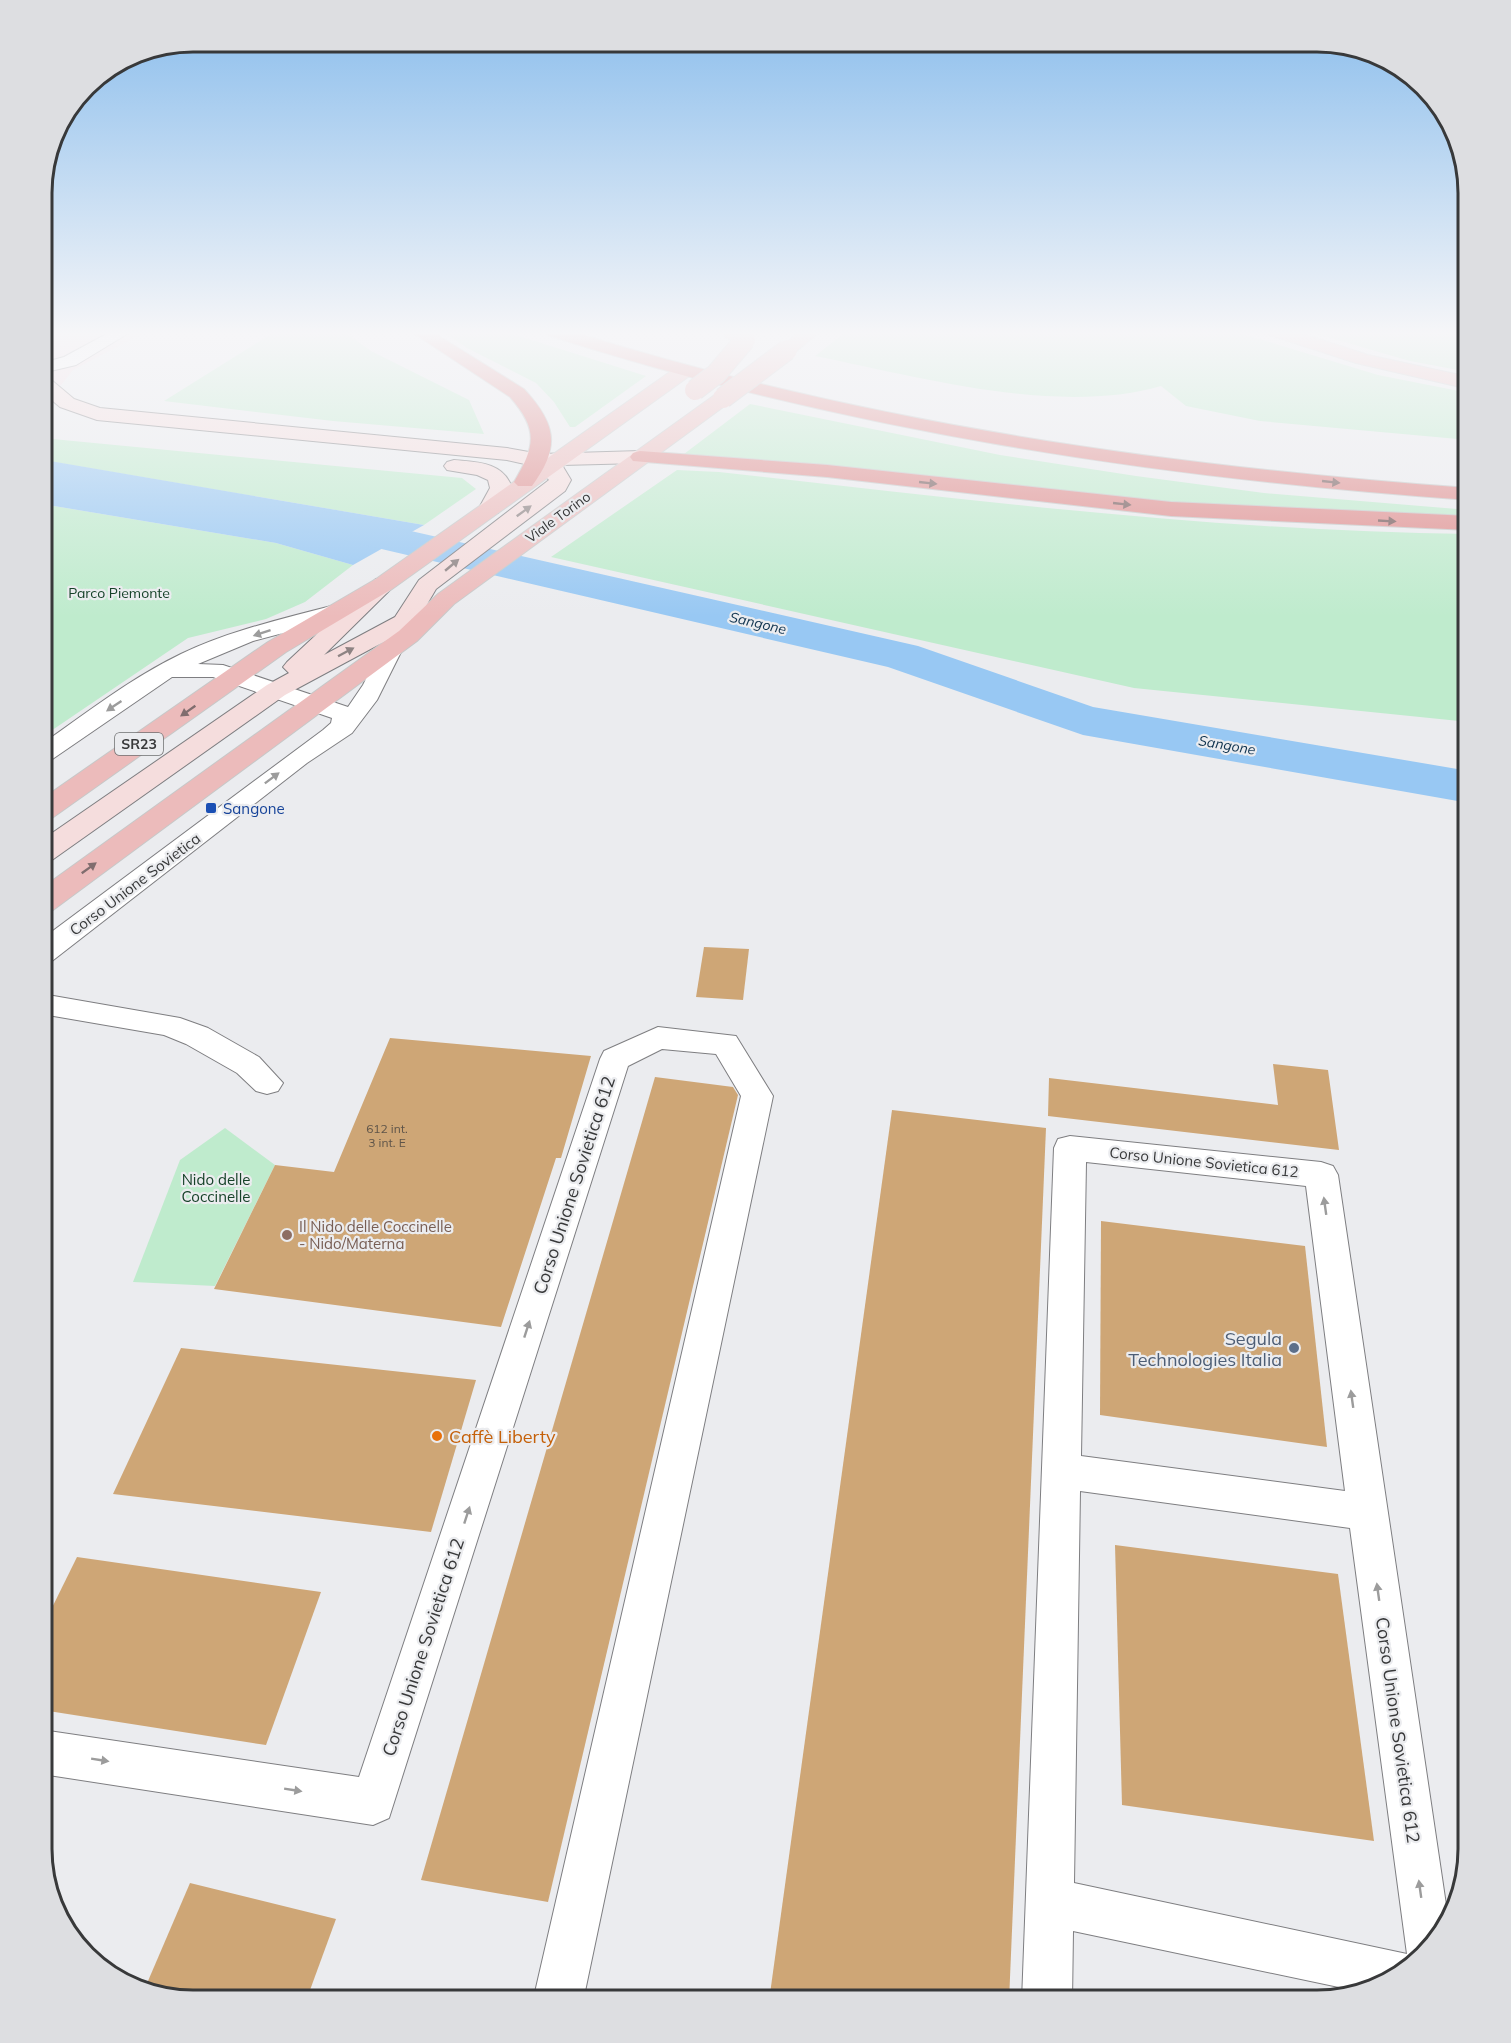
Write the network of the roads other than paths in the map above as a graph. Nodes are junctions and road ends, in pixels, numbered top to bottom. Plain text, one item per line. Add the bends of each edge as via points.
1 (128, 426) edge
2 (221, 426) edge
3 (539, 426) edge
4 (604, 426) edge
5 (683, 426) edge
6 (932, 426) edge
7 (1054, 426) edge
8 (1091, 432) dead end
9 (633, 436) dead end
10 (399, 454) junction
11 (640, 457) junction
12 (547, 459) junction
13 (1458, 493) edge
14 (490, 508) junction
15 (1458, 522) edge
16 (507, 555) joint
17 (391, 578) junction
18 (444, 592) junction
19 (339, 611) junction
20 (392, 648) junction
21 (163, 674) junction
22 (236, 677) junction
23 (276, 690) junction
24 (318, 703) junction
25 (343, 728) junction
26 (53, 748) edge
27 (53, 805) edge
28 (53, 847) edge
29 (53, 895) edge
30 (53, 946) edge
31 (53, 1006) edge
32 (267, 1083) dead end
33 (1061, 1471) junction
34 (1367, 1512) junction
35 (52, 1754) edge
36 (1049, 1902) junction
37 (1427, 1939) edge
38 (1386, 1973) edge
39 (560, 1990) edge
40 (1047, 1990) edge

1 - 10 street
2 - 12 street
3 - 12 highway
4 - 12 main road, SR23
5 - 11 main road, Viale Torino, bridge
6 -> 13 highway via 1257,475
7 - 8 highway
9 - 11 main road via 632,451
10 - 12 street via 484,461
10 - 14 street via 430,464 493,474 501,488
11 - 12 street
11 -> 15 highway via 827,471 1171,509
11 - 16 main road, Viale Torino
12 - 14 main road, SR23 via 525,482
18 -> 12 street via 477,545 557,486 559,476
14 - 17 main road, SR23
16 - 18 main road, Corso Unione Sovietica
17 - 19 main road, SR23
17 - 23 street via 308,654
18 - 20 main road, Corso Unione Sovietica
23 -> 18 street via 404,621
19 -> 21 street via 211,650
19 - 22 main road, SR23 via 277,647
20 - 24 main road, Corso Unione Sovietica
20 - 25 street, Corso Unione Sovietica via 371,694
21 - 22 street via 204,669
21 -> 26 street
22 - 23 street
22 -> 27 main road, SR23
23 - 24 street
23 - 28 street
24 - 25 street via 344,716
29 -> 24 main road, Corso Unione Sovietica
30 -> 25 street, Corso Unione Sovietica
31 - 32 street via 169,1025 248,1065
33 - 34 street
34 -> 33 street, Corso Unione Sovietica 612 via 1321,1175 1070,1148
33 - 36 street, Corso Unione Sovietica 612
37 -> 34 street, Corso Unione Sovietica 612
35 -> 39 street, Corso Unione Sovietica 612 via 373,1802 615,1059 658,1038 724,1044 757,1096
36 - 38 street
36 - 40 street, Corso Unione Sovietica 612

